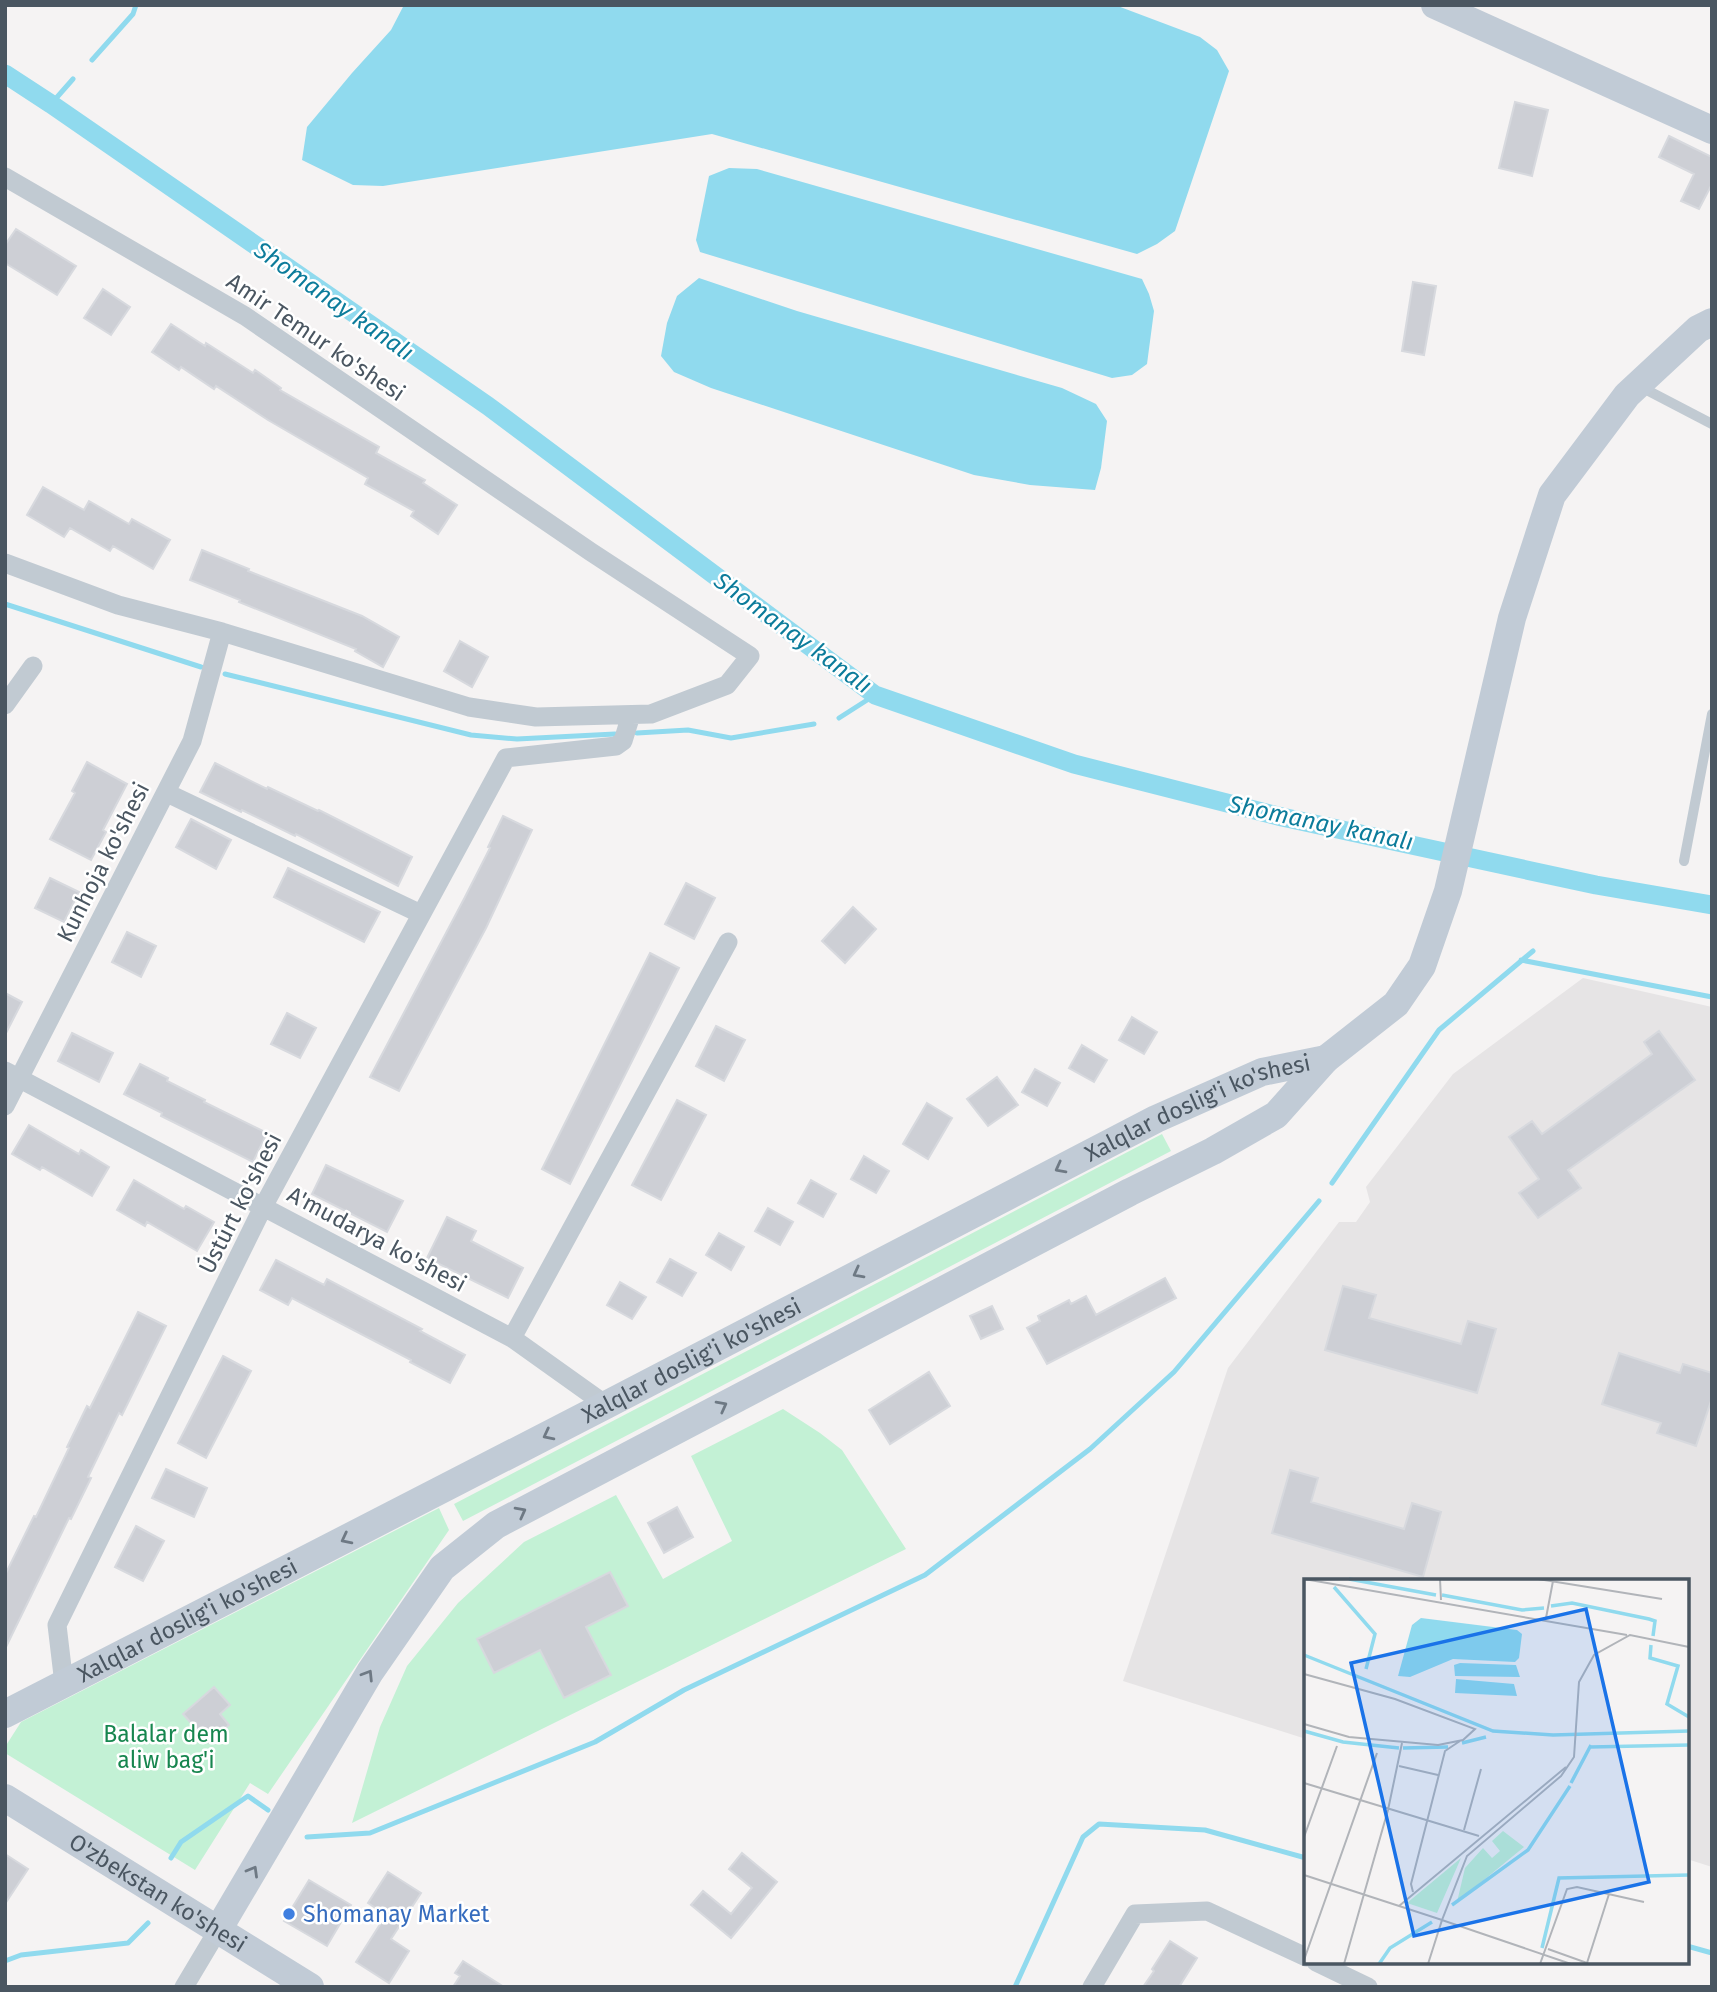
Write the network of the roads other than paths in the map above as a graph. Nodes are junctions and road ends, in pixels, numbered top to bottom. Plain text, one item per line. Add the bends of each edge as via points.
1 (1435, 5) edge
2 (1712, 130) edge
3 (5, 177) edge
4 (1712, 323) edge
5 (1637, 385) junction
6 (1712, 424) edge
7 (5, 563) edge
8 (222, 632) junction
9 (33, 666) dead end
10 (5, 705) edge
11 (1712, 714) edge
12 (631, 715) junction
13 (167, 793) junction
14 (1684, 861) dead end
15 (421, 914) junction
16 (728, 942) dead end
17 (1326, 1059) junction
18 (12, 1076) edge
19 (5, 1106) edge
20 (263, 1208) junction
21 (512, 1338) junction
22 (606, 1405) junction
23 (64, 1684) junction
24 (5, 1714) edge
25 (5, 1798) edge
26 (218, 1930) junction
27 (1304, 1956) edge
28 (1320, 1964) edge
29 (184, 1987) edge
30 (310, 1987) edge
31 (1093, 1987) edge
32 (1368, 1987) edge

1 - 2 main road
3 - 12 street, Amir Temur ko'shesi via 245,316 750,656 727,685 650,714
4 - 5 main road via 1698,329
5 - 6 lane
5 - 17 main road via 1552,495 1512,618 1448,891 1422,966 1396,1004
7 - 8 street via 118,606
8 - 12 street via 469,706 536,717
8 - 13 street, Kunhoja ko'shesi via 192,741
9 - 10 street
11 - 14 lane
12 - 15 street, Ústúrt ko'shesi via 623,741 616,746 506,758
13 - 15 street
13 - 18 street, Kunhoja ko'shesi
15 - 20 street, Ústúrt ko'shesi
16 - 21 street
17 -> 22 main road, Xalqlar doslig'i ko'shesi via 1262,1072 1156,1119
26 -> 17 main road, Xalqlar doslig'i ko'shesi via 370,1672 442,1569 496,1525 1213,1151 1276,1115
18 - 19 street, Kunhoja ko'shesi
18 - 20 street, A'mudarya ko'shesi
20 - 21 street, A'mudarya ko'shesi
20 - 23 street, Ústúrt ko'shesi via 57,1625
21 - 22 street, A'mudarya ko'shesi
22 -> 23 main road, Xalqlar doslig'i ko'shesi
23 - 24 main road, Xalqlar doslig'i ko'shesi
25 - 26 main road, O'zbekstan ko'shesi
26 - 29 street
26 - 30 main road, O'zbekstan ko'shesi
27 - 31 street via 1207,1911 1135,1914
28 - 32 street

